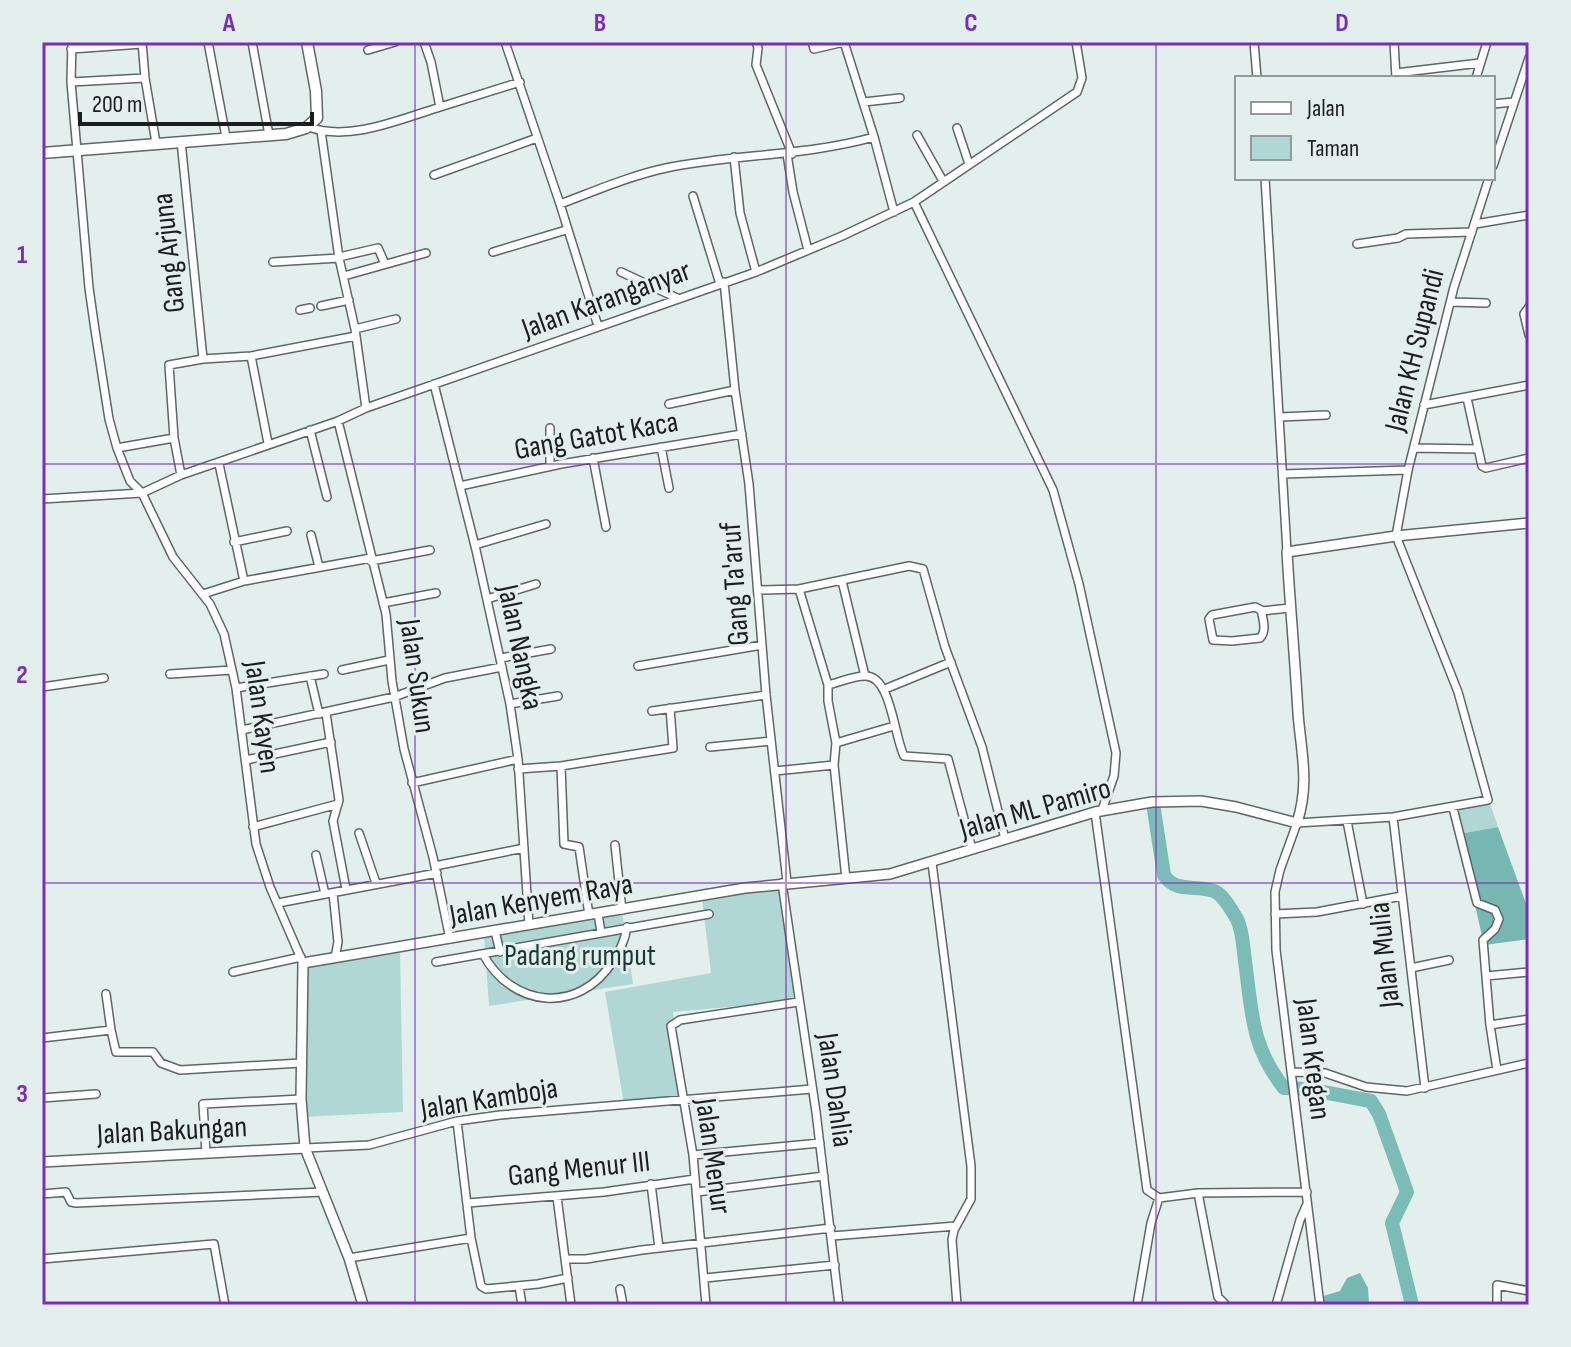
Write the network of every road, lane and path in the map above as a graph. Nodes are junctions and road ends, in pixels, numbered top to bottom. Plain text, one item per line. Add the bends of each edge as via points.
1 (208, 42) edge
2 (252, 42) edge
3 (307, 42) edge
4 (395, 42) edge
5 (424, 42) edge
6 (505, 42) edge
7 (756, 42) edge
8 (812, 42) edge
9 (844, 42) edge
10 (1076, 42) edge
11 (1254, 42) edge
12 (1394, 42) edge
13 (1487, 42) edge
14 (142, 43) edge
15 (72, 46) edge
16 (368, 50) dead end
17 (1529, 58) edge
18 (1480, 63) junction
19 (1396, 75) edge
20 (1257, 76) edge
21 (1477, 76) edge
22 (1526, 76) edge
23 (145, 78) junction
24 (71, 82) junction
25 (520, 82) junction
26 (900, 98) dead end
27 (864, 102) junction
28 (1513, 102) junction
29 (1495, 104) edge
30 (440, 107) junction
31 (309, 127) junction
32 (957, 128) dead end
33 (321, 131) junction
34 (269, 135) junction
35 (917, 135) dead end
36 (226, 137) junction
37 (874, 137) junction
38 (537, 138) junction
39 (181, 141) junction
40 (156, 143) junction
41 (76, 150) junction
42 (42, 153) edge
43 (789, 154) junction
44 (734, 157) junction
45 (1495, 160) edge
46 (969, 164) junction
47 (434, 175) dead end
48 (1265, 180) edge
49 (1488, 180) edge
50 (943, 181) junction
51 (693, 196) dead end
52 (914, 202) junction
53 (560, 204) junction
54 (894, 212) junction
55 (1529, 215) edge
56 (1473, 228) junction
57 (566, 230) junction
58 (1357, 244) dead end
59 (808, 250) junction
60 (493, 252) dead end
61 (426, 253) dead end
62 (339, 258) junction
63 (273, 262) dead end
64 (385, 264) junction
65 (621, 272) dead end
66 (756, 272) junction
67 (344, 276) junction
68 (722, 283) junction
69 (677, 298) junction
70 (349, 300) junction
71 (1451, 302) junction
72 (1486, 303) dead end
73 (321, 306) dead end
74 (1529, 307) edge
75 (310, 308) dead end
76 (300, 310) dead end
77 (396, 319) dead end
78 (598, 326) junction
79 (355, 333) junction
80 (1529, 335) edge
81 (251, 356) junction
82 (203, 359) junction
83 (434, 384) junction
84 (1529, 385) edge
85 (735, 390) junction
86 (1467, 398) junction
87 (669, 404) dead end
88 (1424, 405) junction
89 (366, 408) junction
90 (1326, 415) dead end
91 (1280, 417) junction
92 (338, 421) junction
93 (550, 428) dead end
94 (310, 430) junction
95 (742, 434) junction
96 (174, 438) junction
97 (268, 443) junction
98 (661, 447) junction
99 (117, 448) junction
100 (1414, 448) junction
101 (1478, 449) junction
102 (593, 458) junction
103 (1529, 458) edge
104 (219, 464) junction
105 (550, 466) junction
106 (1408, 470) junction
107 (1283, 474) junction
108 (181, 475) junction
109 (460, 486) junction
110 (669, 488) dead end
111 (142, 493) junction
112 (327, 497) dead end
113 (42, 499) edge
114 (1529, 523) edge
115 (546, 524) dead end
116 (606, 527) dead end
117 (287, 531) dead end
118 (311, 535) dead end
119 (1396, 536) junction
120 (234, 542) junction
121 (475, 545) junction
122 (430, 550) dead end
123 (1287, 552) junction
124 (371, 560) junction
125 (319, 567) junction
126 (244, 581) junction
127 (842, 581) junction
128 (536, 584) dead end
129 (799, 589) junction
130 (758, 590) junction
131 (436, 593) dead end
132 (203, 594) junction
133 (487, 599) junction
134 (383, 603) junction
135 (1291, 608) junction
136 (1261, 611) junction
137 (762, 645) junction
138 (551, 649) dead end
139 (389, 660) junction
140 (951, 662) junction
141 (502, 663) junction
142 (638, 666) dead end
143 (232, 670) junction
144 (342, 670) dead end
145 (170, 674) dead end
146 (324, 674) dead end
147 (310, 676) junction
148 (865, 676) junction
149 (104, 678) dead end
150 (828, 685) junction
151 (42, 687) edge
152 (236, 688) junction
153 (885, 689) junction
154 (766, 695) junction
155 (558, 696) dead end
156 (394, 697) junction
157 (510, 704) junction
158 (670, 708) junction
159 (652, 711) dead end
160 (323, 714) junction
161 (894, 726) junction
162 (242, 730) junction
163 (771, 741) junction
164 (331, 742) junction
165 (836, 743) junction
166 (710, 747) dead end
167 (518, 759) junction
168 (246, 760) junction
169 (834, 765) junction
170 (561, 766) junction
171 (518, 769) junction
172 (775, 771) junction
173 (412, 783) junction
174 (338, 804) junction
175 (1453, 808) junction
176 (1099, 811) junction
177 (1393, 817) junction
178 (1347, 821) junction
179 (1297, 823) junction
180 (253, 827) junction
181 (359, 833) dead end
182 (1005, 839) junction
183 (615, 845) dead end
184 (524, 848) junction
185 (972, 849) junction
186 (316, 855) dead end
187 (932, 863) junction
188 (436, 869) junction
189 (846, 879) junction
190 (784, 882) junction
191 (376, 883) junction
192 (346, 889) junction
193 (329, 894) junction
194 (1402, 896) junction
195 (278, 903) junction
196 (1363, 904) junction
197 (622, 910) junction
198 (709, 914) dead end
199 (1275, 914) junction
200 (594, 915) junction
201 (529, 925) junction
202 (627, 927) junction
203 (495, 931) junction
204 (601, 932) junction
205 (450, 939) junction
206 (500, 952) junction
207 (483, 954) junction
208 (335, 958) junction
209 (302, 960) junction
210 (1449, 960) dead end
211 (436, 962) dead end
212 (1411, 968) junction
213 (233, 972) dead end
214 (1529, 972) edge
215 (1486, 976) junction
216 (106, 994) dead end
217 (798, 1002) junction
218 (1529, 1019) edge
219 (1490, 1025) junction
220 (111, 1030) junction
221 (42, 1038) edge
222 (301, 1063) junction
223 (1529, 1063) edge
224 (1497, 1070) junction
225 (1291, 1072) junction
226 (1425, 1088) junction
227 (812, 1089) junction
228 (96, 1094) dead end
229 (42, 1098) edge
230 (301, 1099) junction
231 (682, 1101) junction
232 (457, 1121) junction
233 (820, 1143) junction
234 (305, 1148) junction
235 (206, 1153) junction
236 (693, 1155) junction
237 (42, 1162) edge
238 (824, 1176) junction
239 (695, 1179) junction
240 (651, 1184) junction
241 (323, 1192) junction
242 (697, 1192) junction
243 (1307, 1192) junction
244 (1198, 1193) junction
245 (42, 1194) edge
246 (557, 1197) junction
247 (1159, 1198) junction
248 (1308, 1202) junction
249 (468, 1203) junction
250 (956, 1226) junction
251 (831, 1232) junction
252 (471, 1238) junction
253 (702, 1242) junction
254 (659, 1248) junction
255 (349, 1258) junction
256 (42, 1259) edge
257 (566, 1259) junction
258 (835, 1265) junction
259 (568, 1278) junction
260 (705, 1278) junction
261 (519, 1286) junction
262 (620, 1289) dead end
263 (1529, 1291) edge
264 (225, 1305) edge
265 (363, 1305) edge
266 (522, 1305) edge
267 (571, 1305) edge
268 (623, 1305) edge
269 (706, 1305) edge
270 (839, 1305) edge
271 (957, 1305) edge
272 (1137, 1305) edge
273 (1226, 1305) edge
274 (1276, 1305) edge
275 (1320, 1305) edge
276 (1497, 1305) edge

1 - 36 street
2 - 34 street
3 - 31 main road via 318,106
4 - 16 street
5 - 30 street
6 - 25 street
7 - 43 street via 756,65
8 - 9 street via 814,49
9 - 27 street
10 - 46 street, Jalan Karanganyar via 1082,78 1077,92
11 - 20 street
12 - 19 street
13 - 18 street
14 - 15 street
14 - 23 street
15 - 24 street
17 - 22 street
18 - 19 street
18 - 21 street
22 - 28 street
23 - 24 street
23 - 40 street
24 - 41 street
25 - 30 street
25 - 38 street
26 - 27 street
27 - 37 street
28 - 29 street
28 - 45 street
30 - 33 street via 349,130
31 - 33 street
31 - 34 main road
32 - 46 street
33 - 62 street
34 - 36 main road
35 - 50 street
36 - 39 main road
37 - 43 street
37 - 54 street
38 - 47 street
38 - 53 street
39 - 40 main road
39 - 82 street, Gang Arjuna
40 - 41 main road
41 - 42 main road
41 - 99 street via 89,288
43 - 44 street
43 - 59 street
44 - 53 street via 623,179
44 - 66 street via 740,213
46 - 50 street, Jalan Karanganyar
48 - 91 street
49 - 56 street, Jalan KH Supandi
50 - 52 street, Jalan Karanganyar
51 - 68 street, Gang Ta'aruf
52 - 54 street, Jalan Karanganyar
52 - 176 street via 1053,490 1116,753 1114,776
53 - 57 street
54 - 59 street, Jalan Karanganyar
55 - 56 street
56 - 58 street
56 - 71 street, Jalan KH Supandi
57 - 60 street
57 - 78 street
59 - 66 street, Jalan Karanganyar
61 - 64 street
62 - 63 street
62 - 64 street via 378,248
62 - 67 street
64 - 67 street
65 - 69 street
66 - 68 street, Jalan Karanganyar
67 - 70 street
68 - 69 street, Jalan Karanganyar
68 - 85 street, Gang Ta'aruf
69 - 78 street, Jalan Karanganyar
70 - 73 street
70 - 79 street
71 - 72 street
71 - 88 street, Jalan KH Supandi
74 - 80 street via 1524,314
75 - 76 street
77 - 79 street
78 - 83 street, Jalan Karanganyar
79 - 81 street
79 - 89 street
81 - 82 street
81 - 97 street
82 - 96 street via 169,365
83 - 89 street, Jalan Karanganyar
83 - 109 street, Jalan Nangka
84 - 86 street
85 - 87 street
85 - 95 street, Gang Ta'aruf
86 - 88 street
86 - 101 street
88 - 100 street, Jalan KH Supandi
89 - 92 street, Jalan Karanganyar
90 - 91 street
91 - 107 street
92 - 94 street, Jalan Karanganyar
92 - 124 street, Jalan Sukun
93 - 105 street
94 - 97 street, Jalan Karanganyar
94 - 112 street
95 - 98 street, Gang Gatot Kaca
95 - 130 street, Gang Ta'aruf
96 - 99 street
96 - 108 street
97 - 104 street, Jalan Karanganyar
98 - 102 street, Gang Gatot Kaca
98 - 110 street
99 - 111 street via 130,481
100 - 101 street
100 - 106 street, Jalan KH Supandi
101 - 103 street via 1486,468
102 - 105 street, Gang Gatot Kaca
102 - 116 street
104 - 108 street, Jalan Karanganyar
104 - 120 street
105 - 109 street, Gang Gatot Kaca
106 - 107 street
106 - 119 street, Jalan KH Supandi
107 - 123 street
108 - 111 street, Jalan Karanganyar
109 - 121 street, Jalan Nangka
111 - 113 street
111 - 132 street, Jalan Kayen via 173,557
114 - 119 street
115 - 121 street
117 - 120 street
118 - 125 street
119 - 123 street
119 - 175 street via 1458,692 1488,798
120 - 126 street
121 - 133 street, Jalan Nangka
122 - 124 street
123 - 135 street
124 - 125 street
124 - 134 street, Jalan Sukun
125 - 126 street
126 - 132 street
127 - 129 street
127 - 140 street via 922,567
127 - 148 street
128 - 133 street
129 - 130 street
129 - 150 street
130 - 137 street, Gang Ta'aruf
131 - 134 street
132 - 143 street, Jalan Kayen via 220,622
133 - 141 street, Jalan Nangka
134 - 139 street, Jalan Sukun
135 - 136 street
135 - 179 street via 1305,771
136 - 136 street via 1260,638 1211,638 1209,619 1214,614 1255,607
137 - 142 street
137 - 154 street, Gang Ta'aruf
138 - 141 street
139 - 144 street
139 - 156 street, Jalan Sukun
140 - 153 street
140 - 182 street via 982,747
141 - 156 street
141 - 157 street, Jalan Nangka
143 - 145 street
143 - 152 street, Jalan Kayen
146 - 147 street
147 - 152 street
147 - 160 street
148 - 150 street
148 - 153 street
149 - 151 street
150 - 165 street
152 - 162 street, Jalan Kayen
153 - 161 street
154 - 158 street
154 - 163 street, Gang Ta'aruf
155 - 157 street
156 - 160 street
156 - 173 street, Jalan Sukun
157 - 167 street, Jalan Nangka
158 - 159 street
158 - 170 street via 673,748
160 - 162 street
160 - 164 street
161 - 165 street
161 - 185 street via 904,756 948,759
162 - 168 street, Jalan Kayen
163 - 166 street
163 - 172 street, Gang Ta'aruf
164 - 168 street
164 - 174 street
165 - 169 street
167 - 171 street, Jalan Nangka
167 - 173 street
168 - 180 street, Jalan Kayen
169 - 172 street
169 - 189 street
170 - 171 street
170 - 200 street via 564,844 579,847
171 - 184 street, Jalan Nangka
172 - 190 street, Gang Ta'aruf
173 - 188 street, Jalan Sukun
174 - 180 street
174 - 192 street via 333,821
175 - 177 street
175 - 215 street via 1477,903 1495,910 1499,919 1483,940
176 - 179 street, Jalan ML Pamiro via 1201,801
176 - 182 street, Jalan ML Pamiro
176 - 247 street via 1147,1190
177 - 178 street
177 - 194 street, Jalan Mulia
178 - 179 street
178 - 196 street
179 - 199 street, Jalan Kregan via 1280,870
180 - 195 street, Jalan Kayen
181 - 191 street
182 - 185 street, Jalan ML Pamiro
183 - 197 street
184 - 188 street
184 - 201 street, Jalan Nangka
185 - 187 street, Jalan ML Pamiro
186 - 193 street
187 - 189 street, Jalan ML Pamiro
187 - 250 street via 971,1166 971,1199
188 - 191 street
188 - 205 street, Jalan Sukun
189 - 190 street, Jalan ML Pamiro
190 - 197 street, Jalan Kenyem Raya
190 - 217 street, Jalan Dahlia
191 - 192 street
192 - 193 street
193 - 195 street
193 - 208 street via 338,942
194 - 196 street
194 - 212 street, Jalan Mulia
195 - 209 street, Jalan Kayen
196 - 199 street
197 - 200 street, Jalan Kenyem Raya
198 - 202 street
199 - 225 street, Jalan Kregan
200 - 201 street, Jalan Kenyem Raya
200 - 204 street
201 - 203 street, Jalan Kenyem Raya
202 - 204 street
202 - 207 street via 606,972 589,988 559,998 514,988
203 - 205 street, Jalan Kenyem Raya
203 - 206 street
204 - 206 street
205 - 208 street, Jalan Kenyem Raya
206 - 207 street
207 - 211 street
208 - 209 street, Jalan Kenyem Raya
209 - 213 street
209 - 222 street
210 - 212 street
212 - 226 street, Jalan Mulia
214 - 215 street
215 - 219 street
216 - 220 street
217 - 227 street, Jalan Dahlia
217 - 231 street, Jalan Menur via 672,1023
218 - 219 street
219 - 224 street
220 - 221 street
220 - 222 street via 116,1052 153,1052 161,1063 180,1070
222 - 230 street
223 - 224 street
224 - 226 street
225 - 226 street via 1325,1073 1382,1090
225 - 243 street, Jalan Kregan
227 - 231 street, Jalan Kamboja
227 - 233 street, Jalan Dahlia
228 - 229 street
230 - 234 street
230 - 235 street via 203,1104
231 - 232 street, Jalan Kamboja
231 - 236 street, Jalan Menur
232 - 234 street, Jalan Kamboja via 377,1143
232 - 249 street
233 - 236 street
233 - 238 street, Jalan Dahlia
234 - 235 street, Jalan Bakungan
234 - 241 street
235 - 237 street, Jalan Bakungan
236 - 239 street, Jalan Menur
238 - 242 street
238 - 251 street, Jalan Dahlia
239 - 240 street, Gang Menur III
239 - 242 street, Jalan Menur
240 - 246 street, Gang Menur III
240 - 254 street
241 - 245 street via 76,1203 66,1192
241 - 255 street
242 - 253 street, Jalan Menur
243 - 244 street
243 - 248 street, Jalan Kregan
244 - 247 street
244 - 273 street via 1218,1297
246 - 249 street, Gang Menur III
246 - 257 street
247 - 272 street
248 - 274 street
248 - 275 street, Jalan Kregan
249 - 252 street
250 - 251 street
250 - 271 street via 952,1240
251 - 253 street
251 - 258 street, Jalan Dahlia
252 - 255 street
252 - 261 street via 481,1286
253 - 254 street
253 - 260 street, Jalan Menur
254 - 257 street
255 - 265 street
256 - 264 street via 214,1244
257 - 259 street
258 - 260 street
258 - 270 street, Jalan Dahlia
259 - 261 street
259 - 267 street
260 - 269 street, Jalan Menur
261 - 266 street
262 - 268 street
263 - 276 street via 1497,1285

